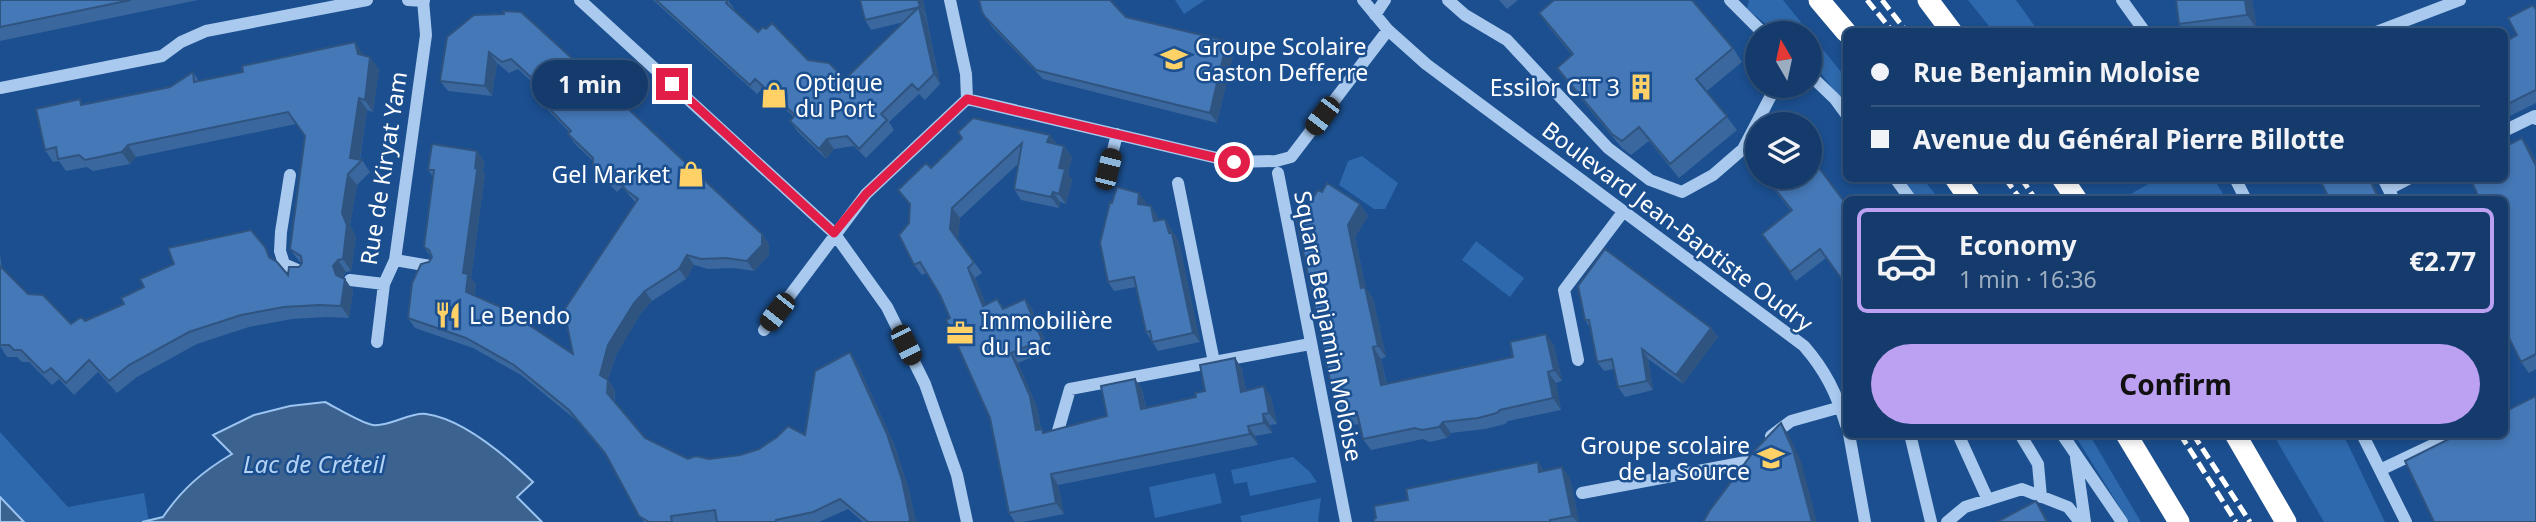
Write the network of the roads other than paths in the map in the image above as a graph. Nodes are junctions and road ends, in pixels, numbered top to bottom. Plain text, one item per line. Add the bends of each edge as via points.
1 (367, 0) edge
2 (408, 0) edge
3 (580, 0) edge
4 (950, 0) edge
5 (1363, 0) edge
6 (1385, 0) edge
7 (1448, 0) edge
8 (1731, 0) edge
9 (1819, 0) edge
10 (1928, 0) edge
11 (2122, 0) edge
12 (2460, 0) edge
13 (424, 1) edge
14 (1375, 15) junction
15 (1751, 21) edge
16 (1843, 28) edge
17 (1949, 28) edge
18 (2142, 28) edge
19 (2386, 28) edge
20 (1388, 30) junction
21 (1822, 87) edge
22 (0, 88) edge
23 (1770, 98) edge
24 (967, 99) junction
25 (1843, 110) edge
26 (2536, 119) edge
27 (2508, 129) edge
28 (1117, 134) junction
29 (1278, 173) dead end
30 (290, 175) dead end
31 (1898, 182) edge
32 (1105, 183) dead end
33 (1178, 183) dead end
34 (1909, 196) edge
35 (1623, 212) junction
36 (834, 233) junction
37 (394, 260) junction
38 (430, 266) edge
39 (302, 272) edge
40 (350, 280) dead end
41 (384, 284) junction
42 (764, 330) dead end
43 (377, 342) dead end
44 (1310, 344) junction
45 (1578, 360) dead end
46 (1214, 362) junction
47 (1841, 407) junction
48 (1843, 414) edge
49 (1058, 430) edge
50 (1850, 438) edge
51 (1911, 438) edge
52 (1960, 438) edge
53 (2022, 438) edge
54 (2065, 438) edge
55 (2128, 438) edge
56 (2237, 438) edge
57 (2364, 438) edge
58 (2448, 438) edge
59 (1755, 453) junction
60 (2075, 454) junction
61 (2380, 470) junction
62 (1739, 474) edge
63 (1582, 494) dead end
64 (2041, 497) junction
65 (1988, 500) junction
66 (967, 522) edge
67 (1346, 522) edge
68 (1865, 522) edge
69 (1931, 522) edge
70 (1947, 522) edge
71 (2082, 522) edge
72 (2122, 522) edge
73 (2179, 522) edge
74 (2286, 522) edge
75 (2406, 522) edge

1 - 22 street via 206,31 162,56
2 - 13 street
3 - 36 street
4 - 24 street
5 - 14 street, Boulevard Jean-Baptiste Oudry
6 - 14 street
7 - 23 street via 1507,40 1608,148 1650,180 1682,192 1713,175 1743,149
8 - 15 street
9 - 16 highway
10 - 17 highway
11 - 18 street
12 - 19 street
13 - 37 street, Rue de Kiryat Yam via 426,35
14 - 20 street, Boulevard Jean-Baptiste Oudry
20 - 28 street via 1291,157 1234,162
20 - 35 street, Boulevard Jean-Baptiste Oudry via 1426,64
21 - 25 street
24 - 28 street
24 - 36 street via 866,194
26 - 27 street
28 - 32 street
29 - 44 street, Square Benjamin Moloise
30 - 39 street via 280,251 284,264
31 - 34 street
33 - 46 street
35 - 45 street via 1564,290
35 - 47 street, Boulevard Jean-Baptiste Oudry via 1804,346 1828,378
36 - 42 street
36 - 66 street via 887,307 925,384 957,475
37 - 38 street
37 - 41 street, Rue de Kiryat Yam
40 - 41 street
41 - 43 street, Rue de Kiryat Yam
44 - 46 street
44 - 67 street, Square Benjamin Moloise
46 - 49 street via 1070,389
47 - 48 street, Boulevard Jean-Baptiste Oudry
47 - 59 street via 1791,421
50 - 68 street
51 - 69 street
52 - 65 street
53 - 64 street via 2038,464
54 - 60 street
55 - 73 highway
56 - 74 highway
57 - 61 street
58 - 61 street
59 - 62 street
59 - 63 street
60 - 71 street
60 - 72 street
61 - 75 street
64 - 65 street via 2022,489
64 - 71 street via 2068,507
65 - 70 street via 1965,507

